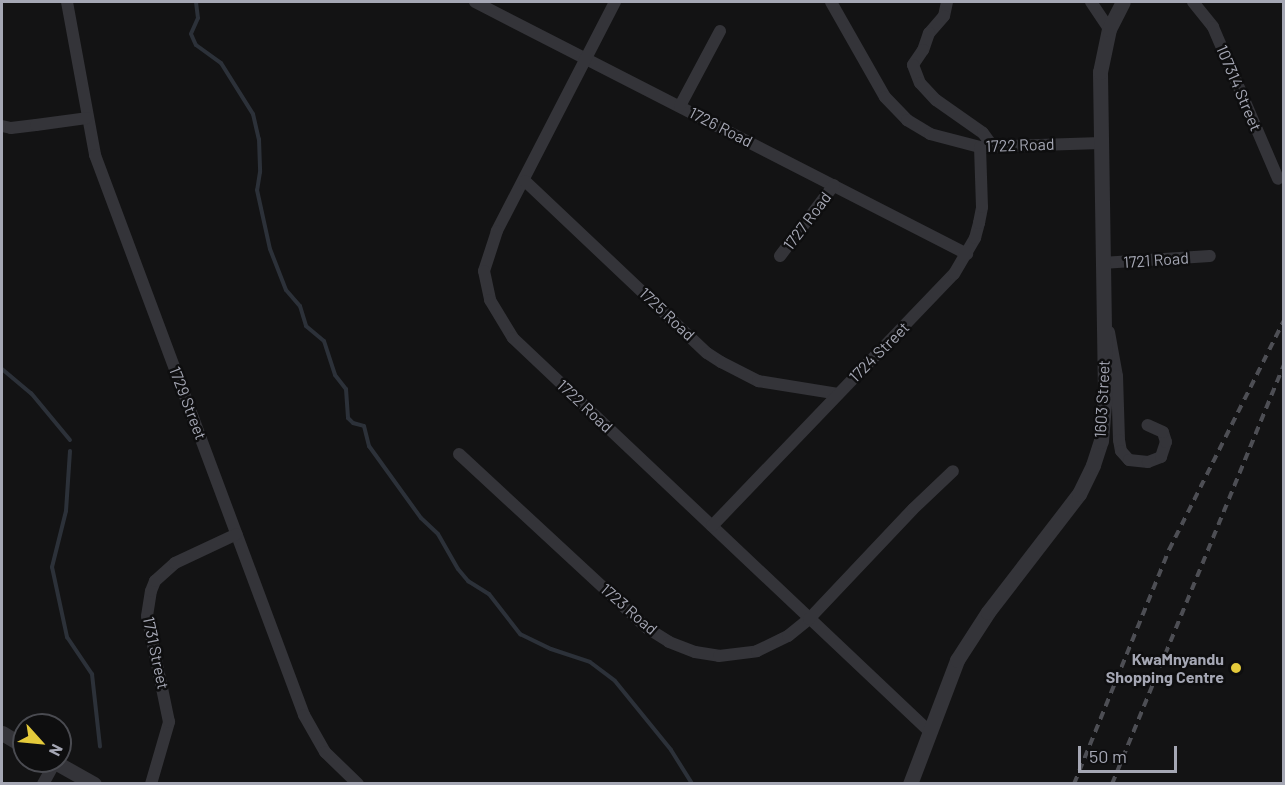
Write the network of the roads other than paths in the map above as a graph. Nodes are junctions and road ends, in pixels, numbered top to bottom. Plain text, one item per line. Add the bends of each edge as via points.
1 (67, 2) edge
2 (476, 2) edge
3 (615, 2) edge
4 (831, 2) edge
5 (947, 2) edge
6 (1090, 2) edge
7 (1123, 2) edge
8 (1193, 2) edge
9 (1109, 29) junction
10 (720, 31) dead end
11 (585, 57) junction
12 (680, 106) junction
13 (87, 117) junction
14 (2, 126) edge
15 (1101, 143) junction
16 (987, 147) junction
17 (1278, 179) dead end
18 (525, 181) junction
19 (834, 185) junction
20 (967, 254) junction
21 (780, 256) dead end
22 (1210, 256) dead end
23 (1102, 263) junction
24 (1104, 323) junction
25 (838, 394) junction
26 (1147, 425) dead end
27 (459, 454) dead end
28 (953, 471) dead end
29 (712, 526) junction
30 (237, 534) junction
31 (809, 619) junction
32 (930, 732) junction
33 (72, 771) edge
34 (94, 783) edge
35 (151, 783) edge
36 (358, 783) edge
37 (910, 783) edge

1 - 13 street, 1729 Street
2 - 11 street, 1726 Road
3 - 11 street, 1722 Road
4 - 16 street, 1722 Road via 870,74 895,109 930,134
5 - 16 street via 944,16 929,33 913,65 920,83 936,100 983,133
6 - 9 street
7 - 9 street, 1603 Street
8 - 17 street, 107314 Street via 1213,27
9 - 15 street, 1603 Street via 1100,72
10 - 12 street
11 - 12 street, 1726 Road
11 - 18 street, 1722 Road
12 - 19 street, 1726 Road
13 - 14 street
13 - 30 street, 1729 Street via 95,155
15 - 16 street, 1722 Road
15 - 23 street, 1603 Street
16 - 20 street, 1724 Street via 982,207
18 - 25 street, 1725 Road via 721,362 758,381
18 - 29 street, 1722 Road via 497,231 484,270 487,292 498,316 513,338
19 - 20 street, 1726 Road
19 - 21 street, 1727 Road
20 - 25 street, 1724 Street via 932,298
22 - 23 street, 1721 Road
23 - 24 street, 1603 Street
24 - 26 street via 1117,376 1121,452 1129,460 1148,462 1161,457 1166,442 1163,432
24 - 32 street, 1603 Street via 1104,416 1093,465 1060,521 968,640
25 - 29 street, 1724 Street
27 - 31 street, 1723 Road via 647,628 669,642 719,656 756,651 788,636
28 - 31 street, 1723 Road
29 - 31 street, 1722 Road
30 - 35 street, 1731 Street via 175,563 155,581 151,591 147,616 169,722
30 - 36 street, 1729 Street via 313,734 339,767
31 - 32 street, 1722 Road
32 - 37 street, 1603 Street
33 - 34 street

